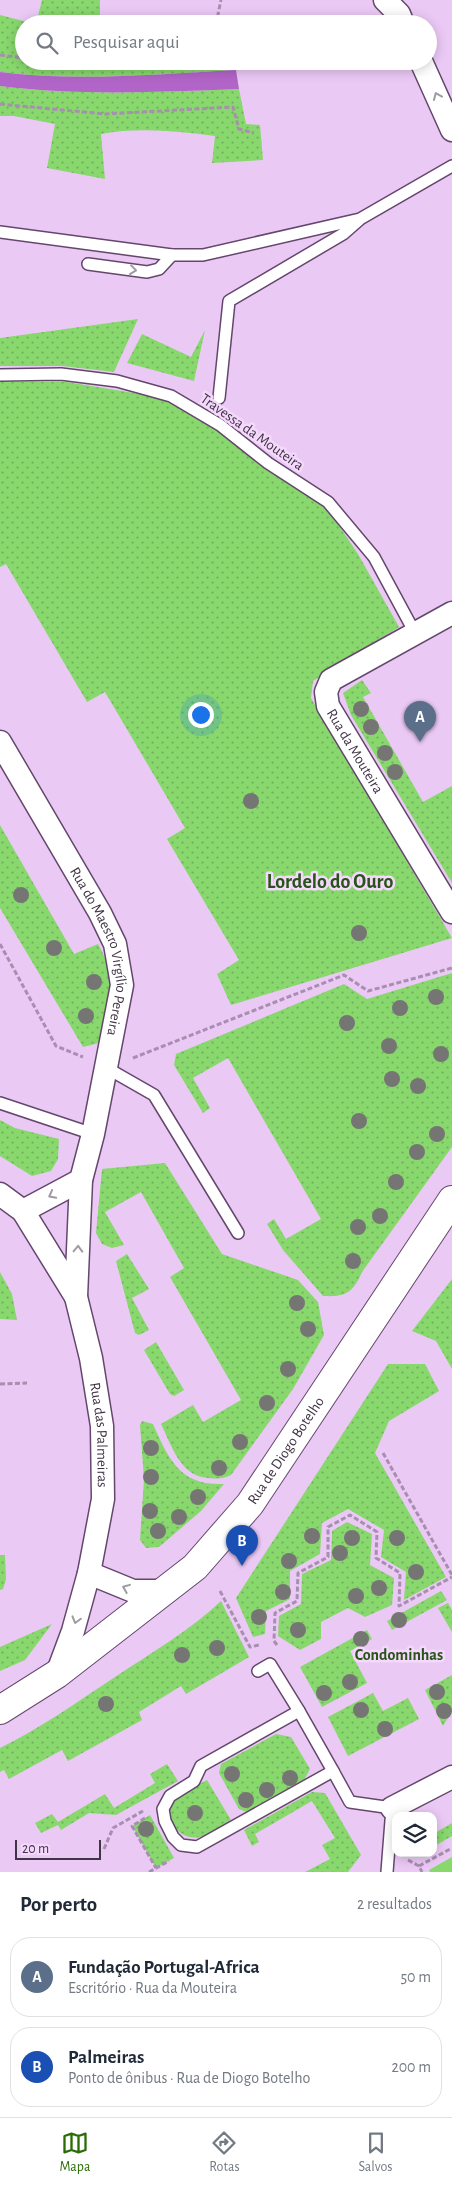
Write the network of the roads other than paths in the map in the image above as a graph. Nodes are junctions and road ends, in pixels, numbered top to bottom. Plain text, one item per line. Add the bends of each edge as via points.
1 (385, 0) edge
2 (399, 15) edge
3 (426, 70) edge
4 (452, 130) edge
5 (452, 166) edge
6 (360, 219) junction
7 (0, 232) edge
8 (172, 255) junction
9 (88, 264) dead end
10 (0, 375) edge
11 (219, 398) dead end
12 (452, 613) edge
13 (414, 633) junction
14 (0, 742) edge
15 (452, 912) edge
16 (105, 1067) junction
17 (0, 1103) edge
18 (93, 1134) junction
19 (81, 1180) junction
20 (0, 1194) edge
21 (452, 1200) edge
22 (23, 1211) junction
23 (238, 1233) dead end
24 (76, 1297) junction
25 (89, 1573) junction
26 (165, 1591) junction
27 (258, 1671) dead end
28 (57, 1674) junction
29 (0, 1710) edge
30 (299, 1711) junction
31 (333, 1771) junction
32 (452, 1778) edge
33 (392, 1808) junction
34 (387, 1872) edge

1 - 2 street
4 -> 3 street
5 - 6 lane
6 - 8 lane via 203,255
6 - 11 lane via 343,234 229,301
7 - 8 lane
9 -> 8 lane via 147,272 160,269
10 - 13 lane, Travessa da Mouteira via 61,374 117,381 171,396 220,425 268,463 328,502 374,557
12 - 13 street, Rua da Mouteira
13 - 15 street, Rua da Mouteira via 331,680 326,692 328,706
14 - 16 street, Rua do Maestro Virgílio Pereira via 115,944 122,985
16 - 18 street, Rua do Maestro Virgílio Pereira
16 - 23 lane via 154,1095
17 - 18 lane
18 - 19 street, Rua do Maestro Virgílio Pereira
19 -> 22 street
24 -> 19 street, Rua do Maestro Virgílio Pereira
20 - 22 street
21 - 26 main road, Rua de Diogo Botelho via 250,1504 195,1567
22 - 24 street
24 - 25 street, Rua das Palmeiras via 91,1358 102,1426 103,1499
26 -> 25 street via 133,1591
25 -> 28 street, Rua das Palmeiras
26 - 28 main road, Rua de Diogo Botelho
27 - 30 lane via 270,1664
28 - 29 main road, Rua de Diogo Botelho
30 - 31 lane
30 - 31 lane via 201,1766 194,1781 170,1796 163,1809 173,1837 181,1845 196,1847
31 - 33 lane via 350,1802
32 - 33 street
33 - 34 lane

